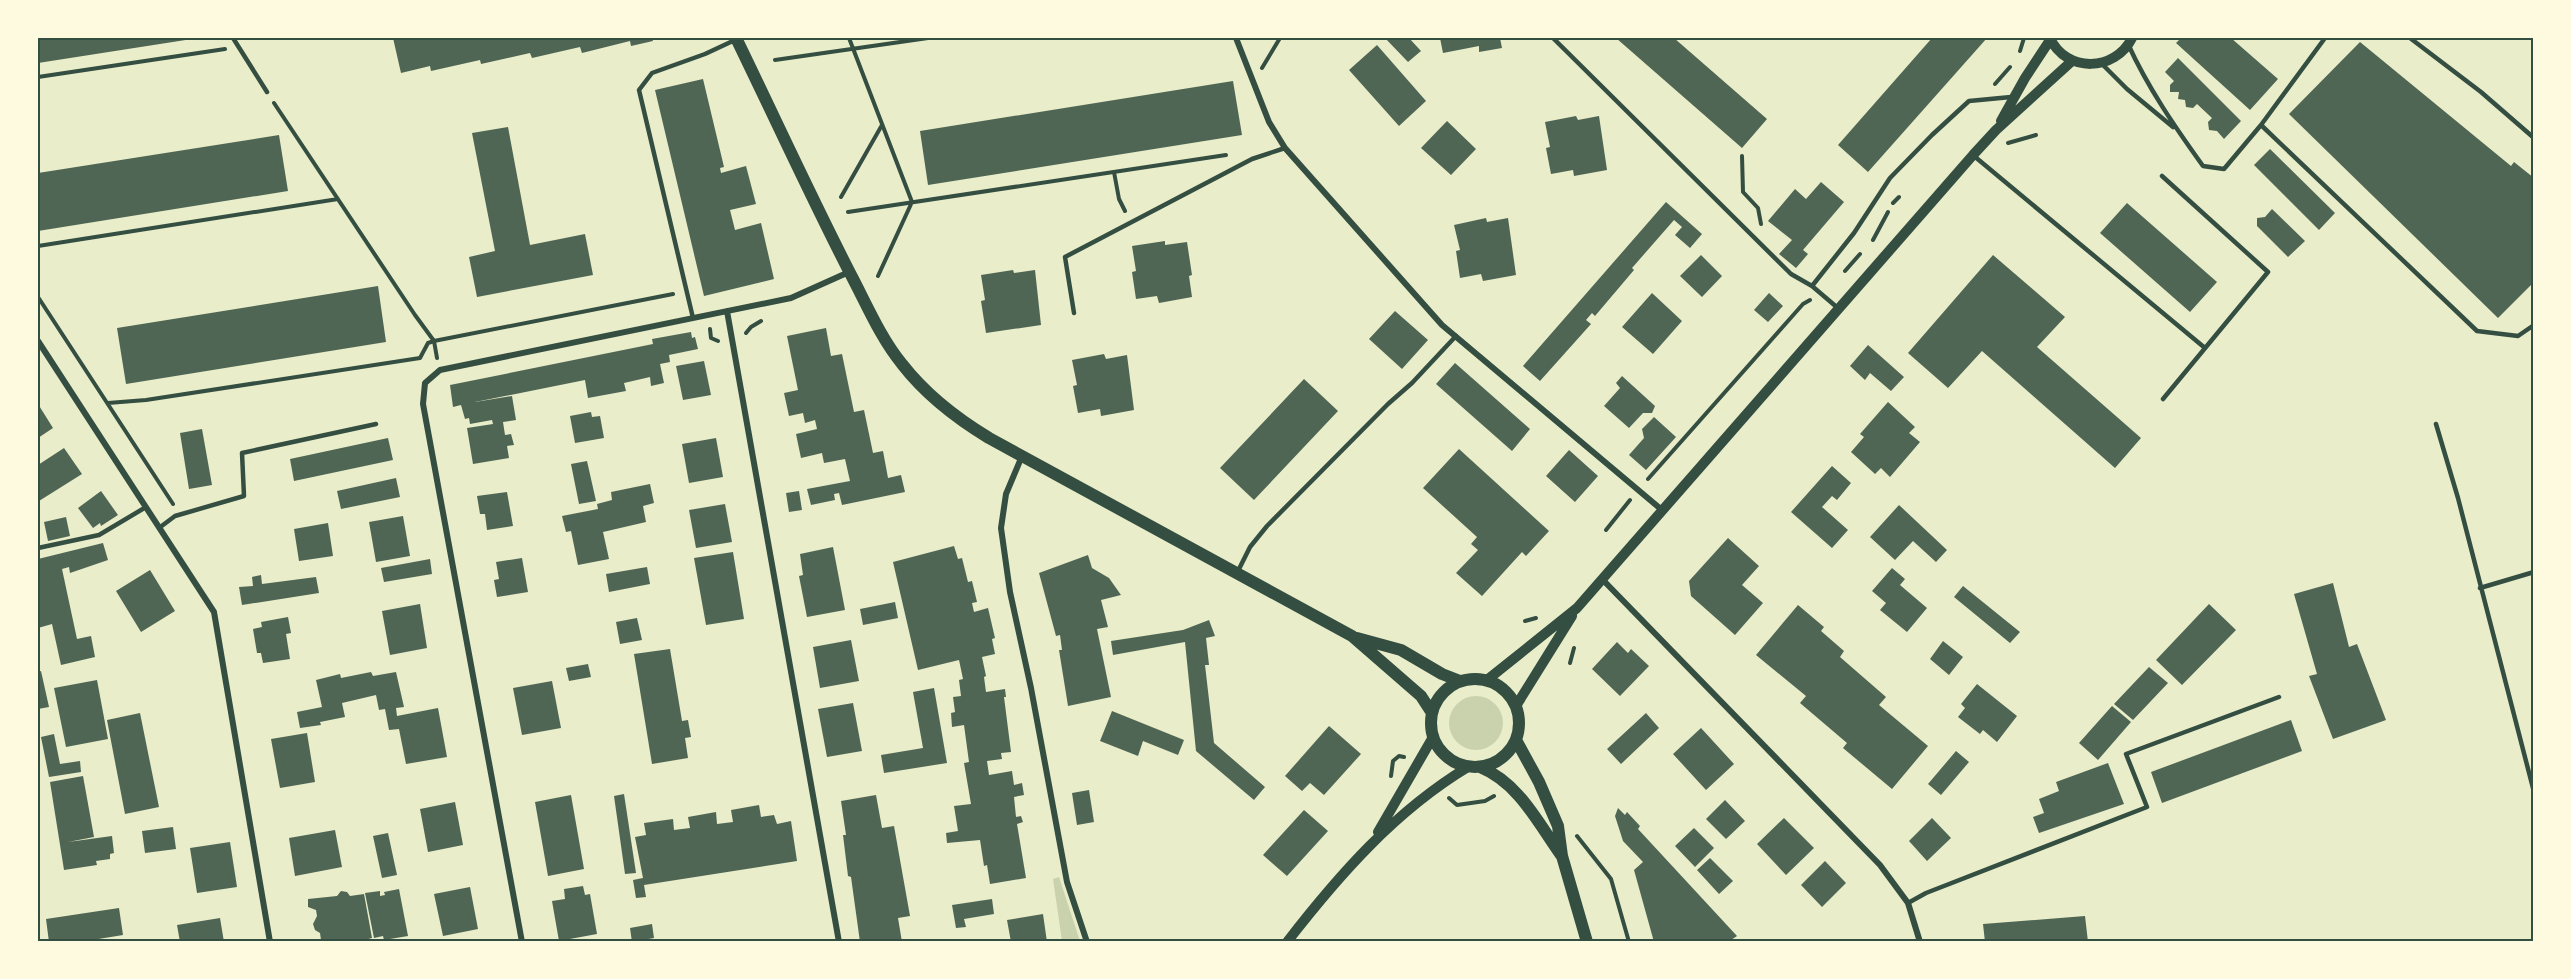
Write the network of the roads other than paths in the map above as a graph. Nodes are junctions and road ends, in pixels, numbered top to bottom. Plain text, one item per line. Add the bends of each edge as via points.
1 (232, 38) edge
2 (738, 38) edge
3 (1236, 38) edge
4 (1553, 38) edge
5 (2325, 38) edge
6 (2410, 38) edge
7 (2050, 39) edge
8 (2130, 41) edge
9 (2072, 61) junction
10 (2101, 63) junction
11 (267, 92) road end
12 (2014, 97) junction
13 (2261, 125) junction
14 (1996, 129) junction
15 (2178, 131) junction
16 (2534, 138) edge
17 (1285, 148) junction
18 (1973, 155) junction
19 (2162, 176) dead end
20 (850, 272) junction
21 (1812, 286) junction
22 (1839, 309) junction
23 (727, 311) junction
24 (1074, 313) dead end
25 (693, 318) junction
26 (2534, 325) edge
27 (1456, 336) junction
28 (38, 341) edge
29 (2205, 348) junction
30 (2163, 399) dead end
31 (376, 424) dead end
32 (2436, 424) dead end
33 (1022, 456) junction
34 (146, 507) junction
35 (1662, 510) junction
36 (159, 528) junction
37 (38, 548) edge
38 (2534, 572) edge
39 (1236, 573) junction
40 (1602, 579) junction
41 (2480, 588) junction
42 (1577, 608) junction
43 (1352, 636) junction
44 (1487, 680) junction
45 (1460, 681) junction
46 (2279, 697) dead end
47 (1516, 706) junction
48 (1432, 713) junction
49 (1433, 737) junction
50 (1516, 740) junction
51 (1474, 767) junction
52 (2534, 792) edge
53 (1374, 839) junction
54 (1562, 856) junction
55 (1908, 903) junction
56 (1312, 909) junction
57 (270, 942) edge
58 (522, 942) edge
59 (839, 942) edge
60 (1087, 942) edge
61 (1277, 942) edge
62 (1287, 942) edge
63 (1587, 942) edge
64 (1920, 942) edge

1 - 11 lane
2 - 20 main road
2 - 25 lane via 652,73 639,90
3 - 17 street via 1269,122
4 - 21 lane via 1791,274
5 - 13 lane
6 - 16 lane
7 - 9 street
7 - 12 street
8 - 10 street via 2120,54
8 - 15 lane via 2145,81
9 - 10 street
9 - 14 street
10 - 15 lane
12 - 14 street
12 - 21 lane via 1969,101 1890,178 1854,233
13 - 15 lane via 2224,169 2204,166
13 - 26 lane via 2477,331 2518,336
14 - 18 street
17 - 24 lane via 1252,159 1065,257
17 - 27 street
18 - 22 street
18 - 29 lane
19 - 29 lane via 2268,272
20 - 23 street via 791,298
20 - 33 main road via 882,335 928,393 957,418
21 - 22 lane
22 - 35 street
23 - 25 street
23 - 59 street
25 - 58 street via 440,370 425,383 423,404
27 - 35 street
27 - 39 lane via 1267,526
28 - 34 street
29 - 30 lane
31 - 36 lane via 242,453 244,496 180,515
32 - 41 lane
33 - 39 main road
33 - 60 street via 1006,494 1001,528 1067,882
34 - 36 street
34 - 37 lane via 99,535
35 - 40 street
36 - 57 street via 214,612
38 - 41 lane
39 - 43 main road
40 - 42 street
40 - 55 street via 1880,865
41 - 52 lane
42 - 44 street
42 - 47 street
43 - 45 main road via 1401,650
43 - 48 main road via 1421,696
44 - 45 main road
44 - 47 main road via 1502,688
45 - 48 main road via 1442,694
46 - 55 lane via 2126,754 2147,807
47 - 50 main road
48 - 49 main road
49 - 51 main road via 1447,757
49 - 53 street
50 - 51 main road via 1502,758
50 - 54 main road via 1558,826
51 - 53 street via 1437,785
51 - 54 main road via 1496,774 1510,786
53 - 56 street
54 - 63 main road
55 - 64 street
56 - 61 street
56 - 62 street

